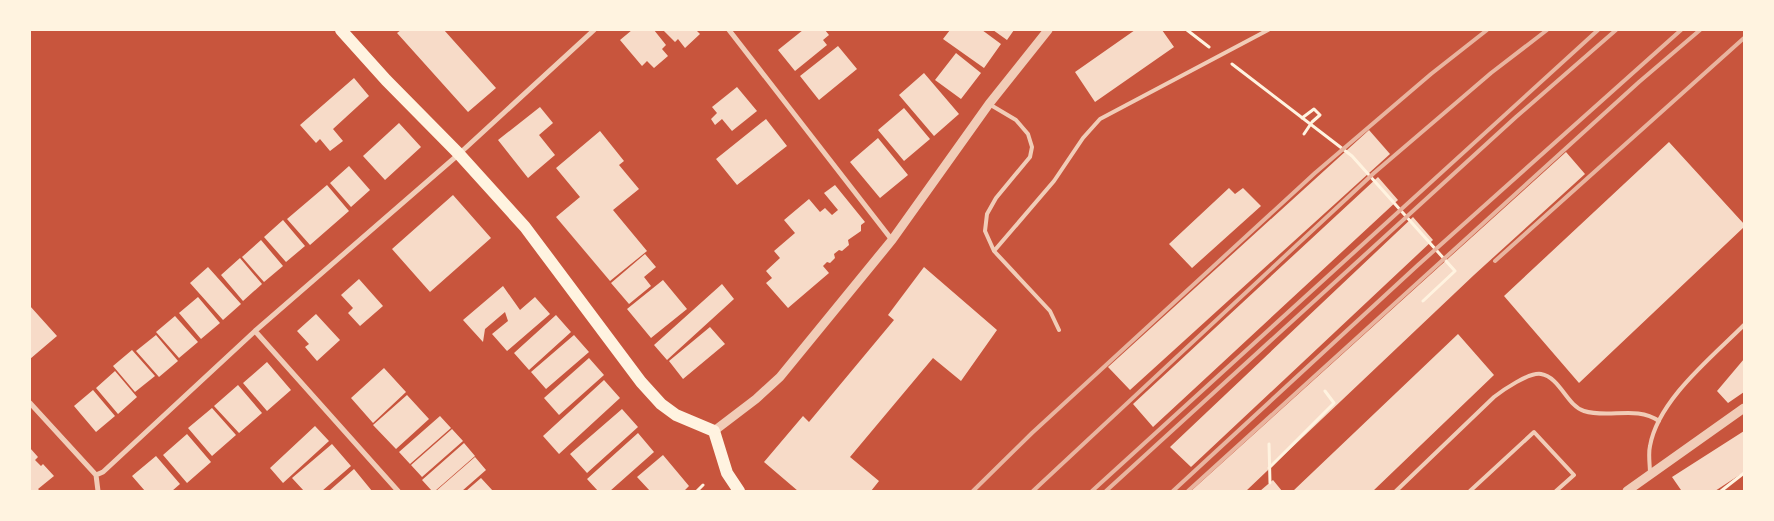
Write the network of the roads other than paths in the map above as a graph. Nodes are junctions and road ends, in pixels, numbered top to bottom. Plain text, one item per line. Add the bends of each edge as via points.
1 (341, 30) edge
2 (594, 30) edge
3 (729, 30) edge
4 (1048, 30) edge
5 (1268, 30) edge
6 (989, 104) junction
7 (459, 154) junction
8 (892, 240) junction
9 (994, 251) junction
10 (1744, 325) edge
11 (1059, 330) dead end
12 (255, 331) junction
13 (30, 403) edge
14 (1744, 408) edge
15 (1659, 421) junction
16 (714, 431) junction
17 (1650, 474) junction
18 (96, 475) junction
19 (98, 491) edge
20 (398, 491) edge
21 (739, 491) edge
22 (1396, 491) edge
23 (1470, 491) edge
24 (1556, 491) edge
25 (1626, 491) edge

1 - 7 main road
2 - 7 street
3 - 8 street
4 - 6 street
5 - 9 lane via 1100,119 1054,181
6 - 8 street
6 - 9 lane via 1016,120 1028,134 1032,147 1030,157 987,214 985,231
7 - 12 street
7 - 16 main road via 525,227 661,404 676,415
8 - 16 street via 780,377
9 - 11 lane via 1050,311
10 - 15 lane via 1683,386
12 - 18 street
12 - 20 street
13 - 18 street
14 - 17 street
15 - 17 lane via 1650,447
15 - 22 lane via 1647,414 1582,411 1548,377 1540,374 1521,380 1494,397
16 - 21 main road via 727,473
17 - 25 street
18 - 19 street
23 - 24 lane via 1534,432 1574,475

